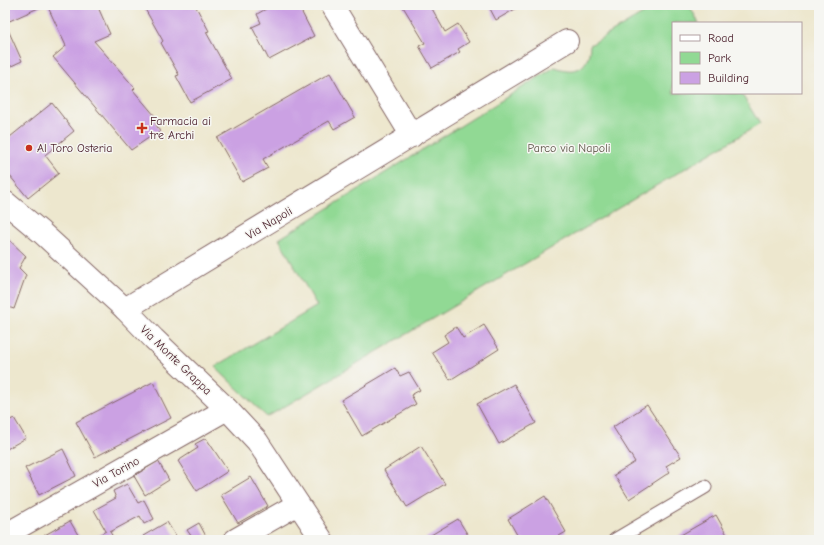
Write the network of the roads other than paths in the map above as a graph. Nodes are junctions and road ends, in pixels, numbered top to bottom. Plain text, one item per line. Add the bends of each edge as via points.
1 (332, 5) edge
2 (567, 41) dead end
3 (412, 136) junction
4 (5, 202) edge
5 (125, 309) junction
6 (227, 409) junction
7 (705, 487) dead end
8 (298, 504) junction
9 (5, 535) edge
10 (234, 540) edge
11 (322, 540) edge
12 (615, 540) edge

1 - 3 street
2 - 3 street, Via Napoli
3 - 5 street, Via Napoli
4 - 5 street, Via Monte Grappa
5 - 6 street, Via Monte Grappa
6 - 8 street, Via Monte Grappa via 257,441
6 - 9 street, Via Torino
7 - 12 lane
8 - 10 street
8 - 11 street, Via Monte Grappa

